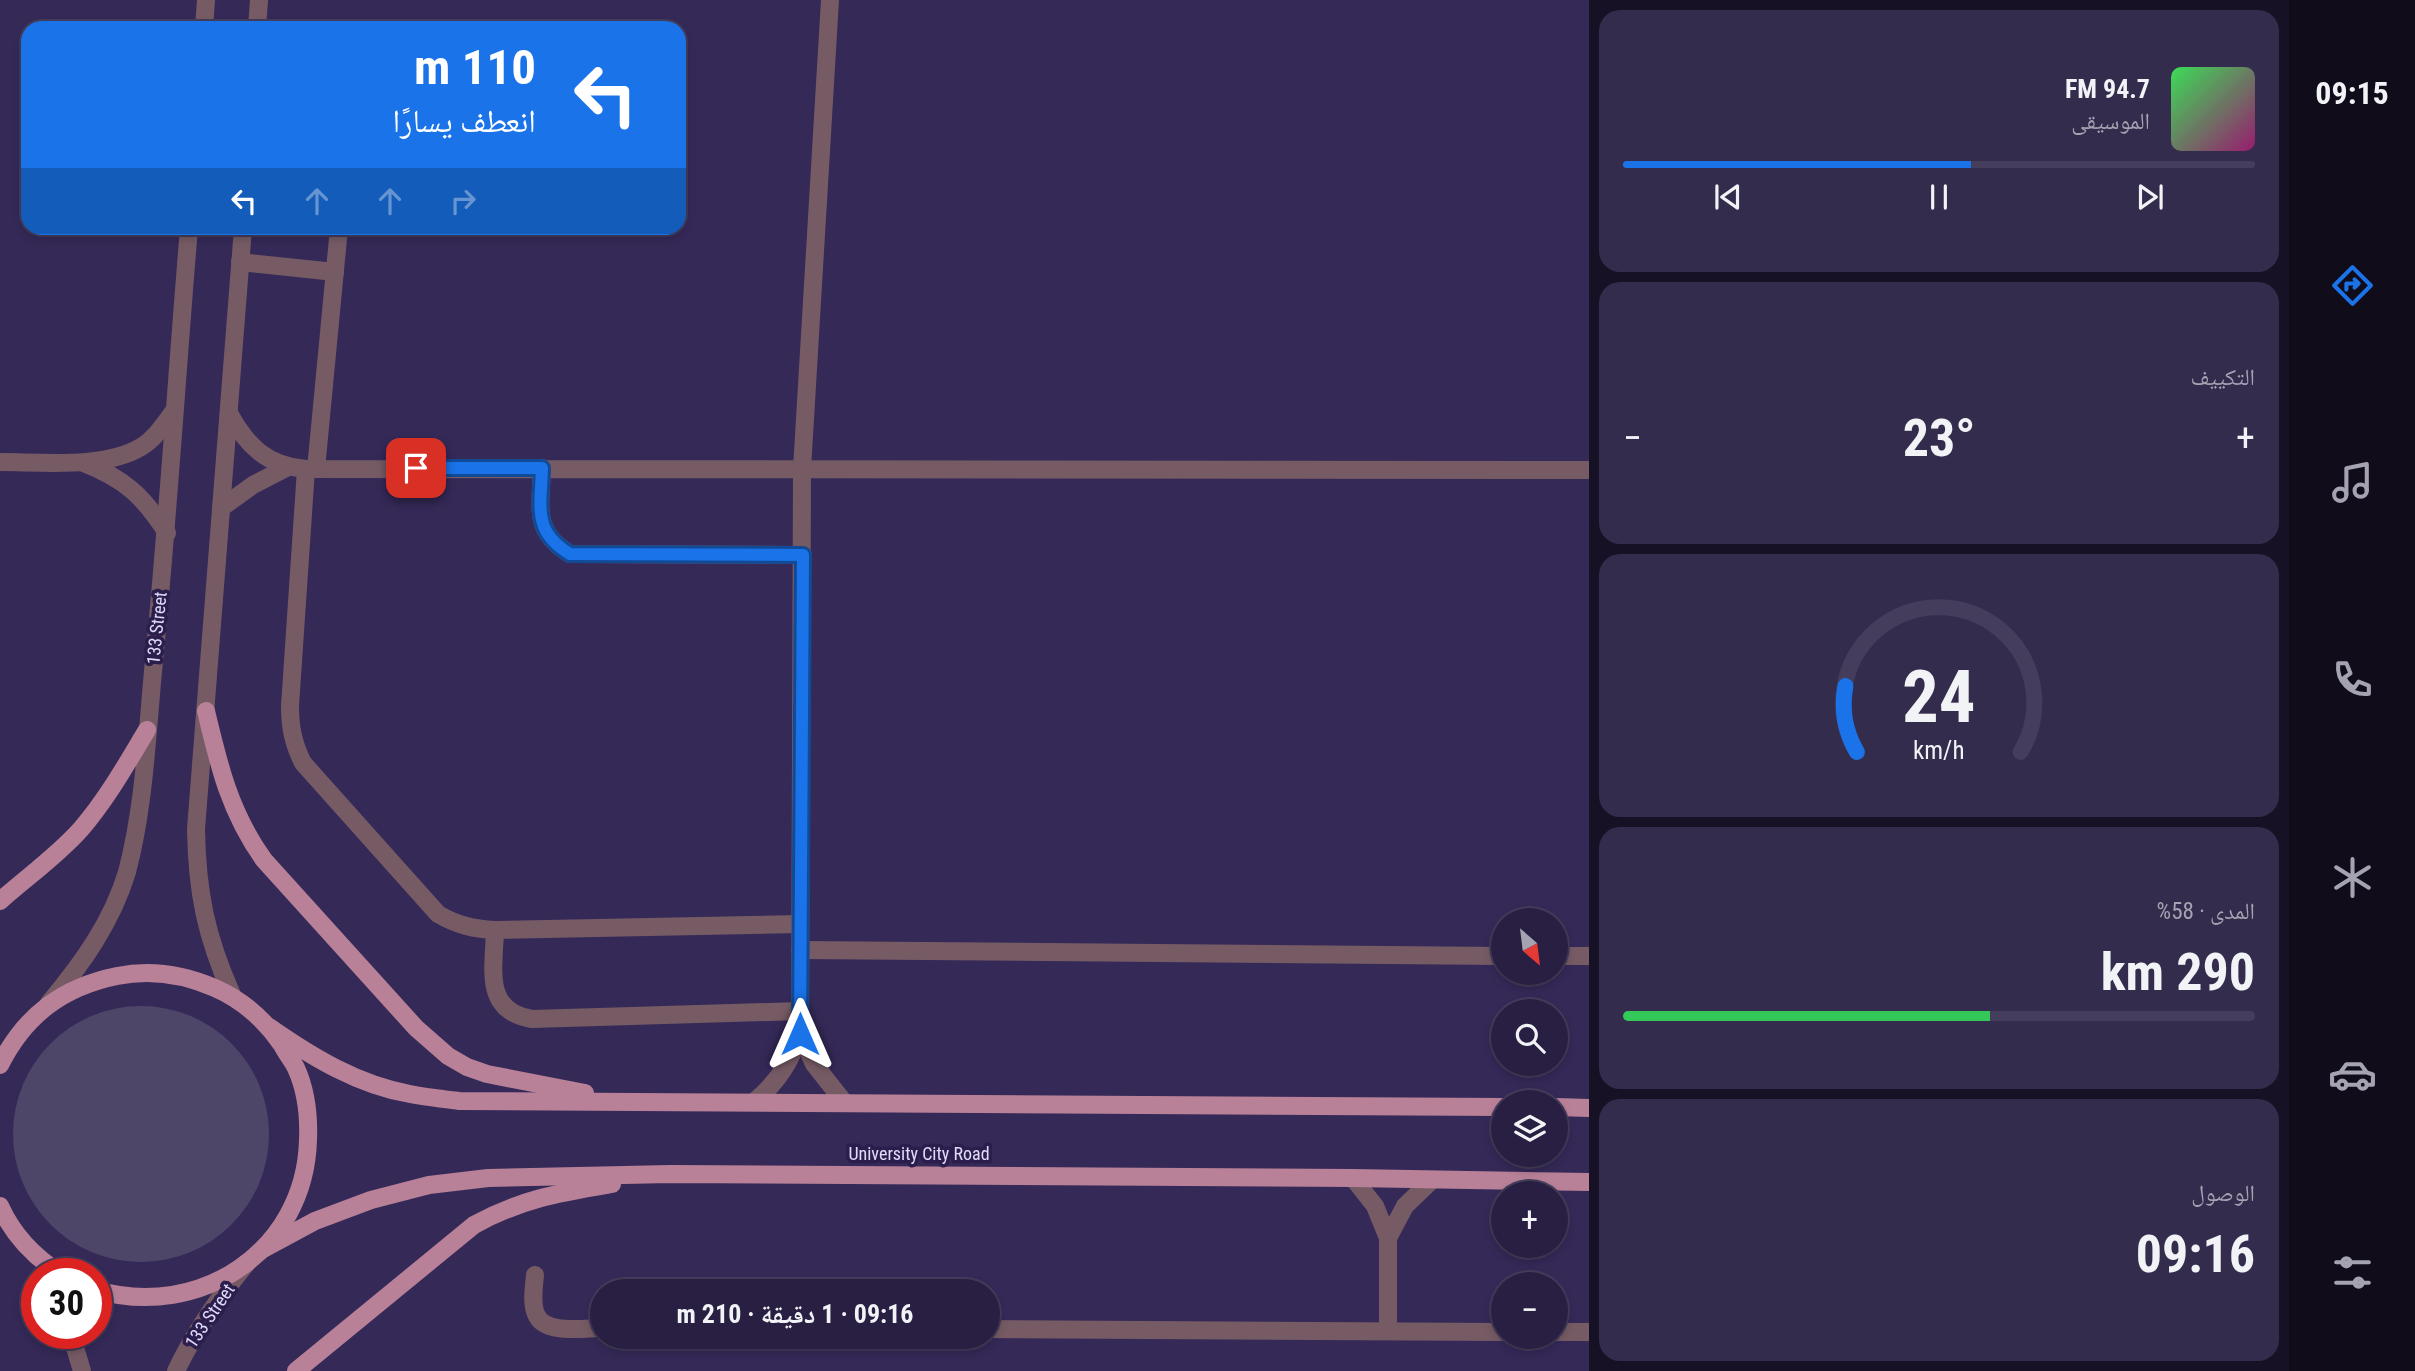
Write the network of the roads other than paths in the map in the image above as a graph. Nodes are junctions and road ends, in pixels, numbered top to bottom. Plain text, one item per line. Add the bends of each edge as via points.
1 (206, 0) edge
2 (260, 0) edge
3 (830, 0) edge
4 (204, 21) edge
5 (258, 21) edge
6 (187, 235) edge
7 (242, 235) edge
8 (338, 235) edge
9 (240, 262) junction
10 (335, 272) junction
11 (174, 411) junction
12 (229, 413) junction
13 (0, 462) edge
14 (81, 462) junction
15 (303, 468) junction
16 (542, 468) junction
17 (802, 468) junction
18 (1589, 470) edge
19 (221, 508) junction
20 (167, 533) junction
21 (803, 555) junction
22 (206, 710) junction
23 (147, 730) junction
24 (0, 901) edge
25 (800, 924) junction
26 (495, 930) junction
27 (800, 950) junction
28 (1491, 956) edge
29 (1568, 956) edge
30 (1589, 957) edge
31 (232, 995) junction
32 (47, 1005) junction
33 (800, 1011) junction
34 (270, 1027) junction
35 (800, 1034) junction
36 (6, 1043) edge
37 (0, 1065) edge
38 (627, 1101) junction
39 (755, 1101) junction
40 (844, 1102) junction
41 (1491, 1107) edge
42 (1568, 1107) edge
43 (1589, 1108) edge
44 (670, 1174) junction
45 (1353, 1178) junction
46 (1432, 1180) junction
47 (1589, 1182) edge
48 (0, 1206) edge
49 (4, 1223) edge
50 (1388, 1238) junction
51 (263, 1249) junction
52 (35, 1258) edge
53 (248, 1263) junction
54 (535, 1275) dead end
55 (112, 1294) edge
56 (590, 1328) edge
57 (1000, 1329) edge
58 (1388, 1331) junction
59 (1491, 1332) edge
60 (1568, 1332) edge
61 (1589, 1332) edge
62 (75, 1349) edge
63 (82, 1371) edge
64 (176, 1371) edge
65 (296, 1371) edge

1 - 4 street
2 - 5 street
3 - 17 street
6 - 11 street, 133 Street
7 - 9 street
8 - 10 street
9 - 10 street
9 - 12 street
10 - 15 street
11 - 14 street via 139,448
11 - 20 street, 133 Street
12 - 15 street via 252,447 269,459
12 - 19 street
13 - 14 street
14 - 20 street via 124,482 151,508
15 - 16 street
15 - 19 street via 253,485
15 - 26 street via 290,706 294,745 303,763 438,914 456,924
16 - 17 street
16 - 21 street via 543,527 553,544 570,554
17 - 18 street
17 - 21 street
19 - 22 street
20 - 23 street, 133 Street
21 - 25 street
22 - 31 street via 197,872 203,915
22 - 38 main road via 221,773 250,840 431,1043 486,1074
23 - 24 main road via 81,829
23 - 32 street, 133 Street via 137,823 126,873 107,921 81,965
25 - 26 street
25 - 27 street
26 - 33 street via 496,996 504,1009 517,1017
27 - 28 street
27 - 33 street
29 - 30 street
31 - 32 main road via 187,976 138,971 90,981
31 - 34 main road
32 - 36 main road
33 - 35 street
34 - 38 main road via 346,1073 408,1094 459,1101
34 - 51 main road via 296,1068 306,1103 308,1164 292,1210
35 - 39 street via 784,1070
35 - 40 street via 814,1064
36 - 37 main road
38 - 39 main road
39 - 40 main road
40 - 41 main road
42 - 43 main road
44 - 45 main road, University City Road
44 - 51 main road, University City Road via 488,1178 429,1185 371,1200
44 - 65 main road via 525,1201 474,1225
45 - 46 main road, University City Road
45 - 50 street via 1375,1206
46 - 47 main road, University City Road
46 - 50 street via 1405,1206
48 - 49 main road
49 - 52 main road
50 - 58 street
51 - 53 main road
53 - 55 main road via 209,1286 166,1297
53 - 64 street, 133 Street via 216,1302
54 - 56 street via 539,1320 557,1328
57 - 58 street
58 - 59 street
60 - 61 street
62 - 63 street

